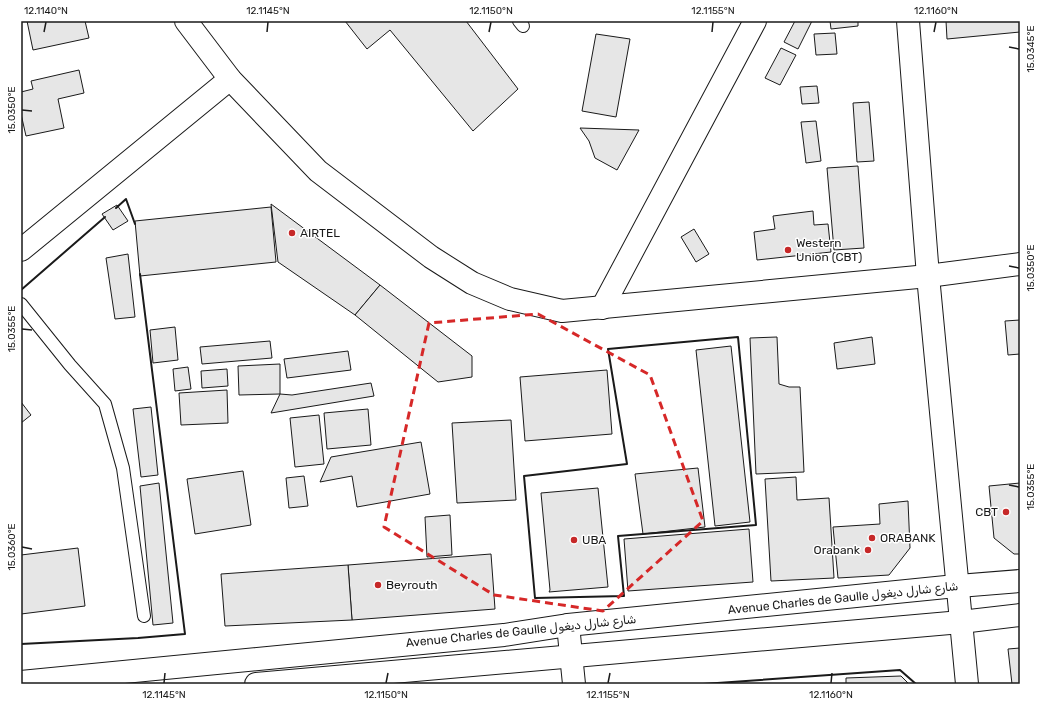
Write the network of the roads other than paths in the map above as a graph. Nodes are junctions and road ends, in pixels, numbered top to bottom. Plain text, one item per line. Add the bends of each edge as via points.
1 (186, 21) edge
2 (755, 21) edge
3 (908, 21) edge
4 (230, 79) junction
5 (21, 250) edge
6 (1020, 264) edge
7 (928, 276) junction
8 (21, 304) edge
9 (602, 308) junction
10 (1020, 580) edge
11 (957, 586) junction
12 (1020, 615) edge
13 (144, 616) dead end
14 (961, 622) junction
15 (568, 625) junction
16 (571, 657) junction
17 (21, 682) edge
18 (256, 684) edge
19 (574, 684) edge
20 (967, 684) edge

1 - 4 street
2 - 9 street
3 - 7 street
4 - 5 street
4 - 9 street via 318,171 431,257 472,283 510,299 562,311
6 - 7 street
7 - 9 street
7 - 11 street
8 - 13 lane via 105,404 123,468
10 - 11 street, Avenue Charles de Gaulle شارع شارل ديغول
11 - 14 street
11 - 15 street, Avenue Charles de Gaulle شارع شارل ديغول
12 - 14 street
14 - 16 street
14 - 20 street
15 - 16 street
15 - 17 street, Avenue Charles de Gaulle شارع شارل ديغول via 504,635
16 - 18 street
16 - 19 street

